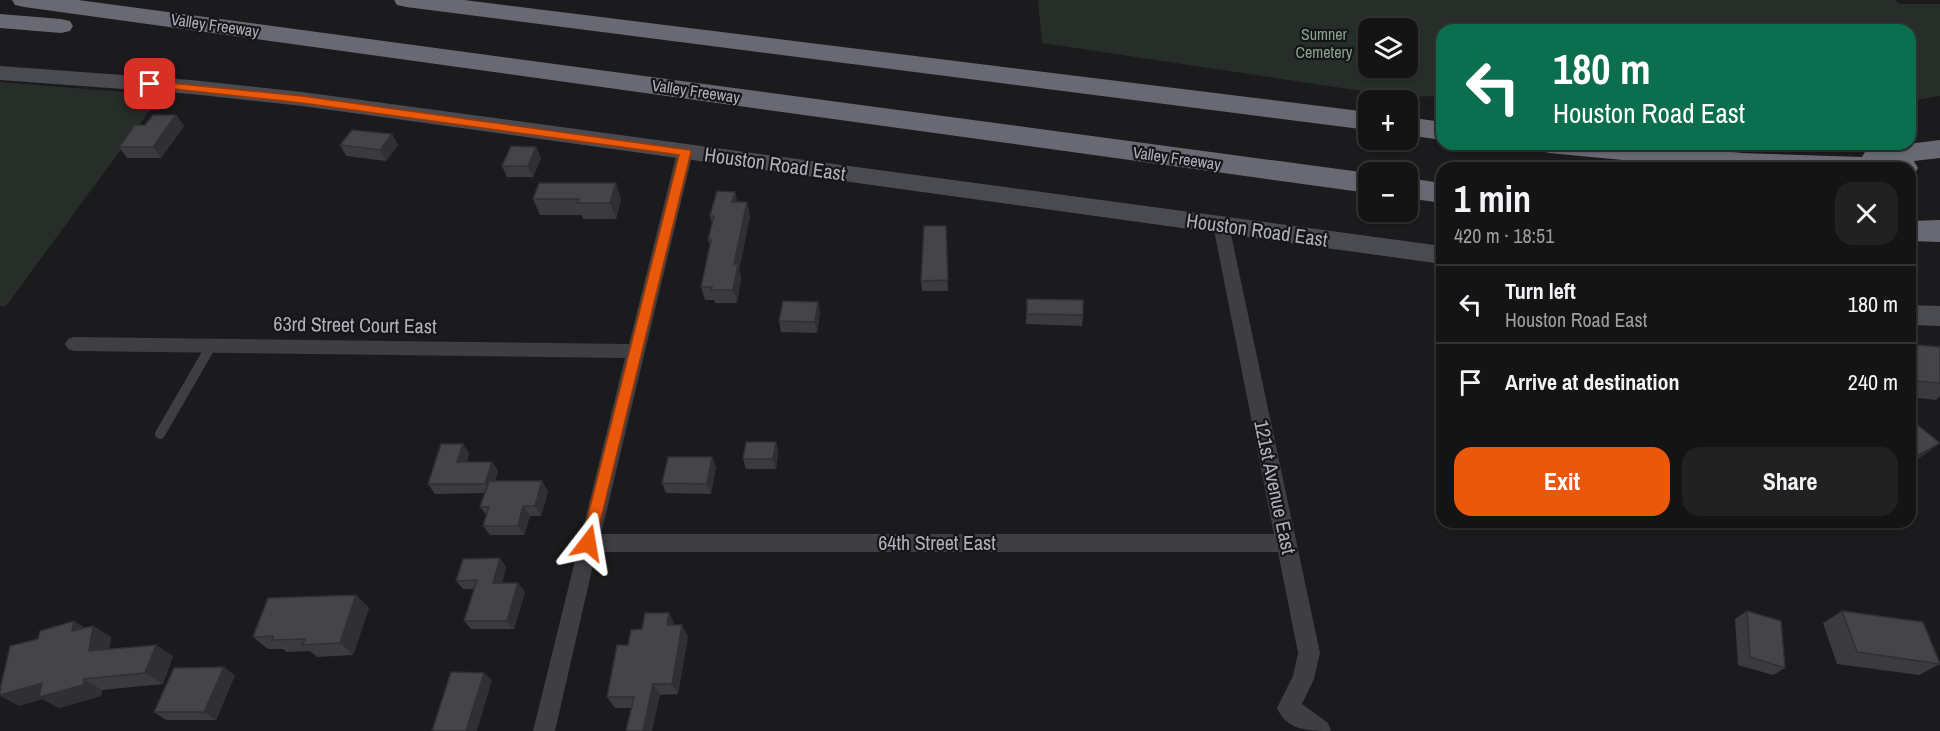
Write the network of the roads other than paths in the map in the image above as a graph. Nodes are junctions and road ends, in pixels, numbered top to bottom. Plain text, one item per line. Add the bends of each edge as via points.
1 (24, 0) edge
2 (406, 0) edge
3 (552, 0) edge
4 (0, 21) edge
5 (0, 73) edge
6 (1027, 77) junction
7 (813, 107) junction
8 (1358, 120) edge
9 (1418, 128) edge
10 (1436, 130) edge
11 (1940, 149) edge
12 (1605, 150) edge
13 (686, 152) junction
14 (1780, 162) edge
15 (1813, 162) edge
16 (1940, 167) edge
17 (1916, 168) edge
18 (1358, 182) edge
19 (1418, 190) edge
20 (1436, 192) edge
21 (1221, 225) junction
22 (1916, 231) edge
23 (1940, 231) edge
24 (1436, 254) edge
25 (1916, 315) edge
26 (1940, 316) edge
27 (74, 345) dead end
28 (211, 346) junction
29 (636, 351) junction
30 (160, 434) dead end
31 (588, 543) junction
32 (1286, 543) junction
33 (544, 731) edge
34 (1320, 731) edge

1 - 7 highway, Valley Freeway
2 - 6 highway
3 - 6 highway via 936,59
4 - 7 highway
5 - 13 street, Houston Road East via 302,99
6 - 8 highway
7 - 18 highway, Valley Freeway
9 - 10 highway
11 - 15 highway
12 - 14 highway
13 - 21 street, Houston Road East
13 - 29 street
16 - 17 highway
19 - 20 highway
21 - 24 street, Houston Road East
21 - 32 street, 121st Avenue East
22 - 23 highway
25 - 26 street
27 - 28 street, 63rd Street Court East
28 - 29 street, 63rd Street Court East
28 - 30 lane
29 - 31 street
31 - 32 street, 64th Street East
31 - 33 street
32 - 34 street, 121st Avenue East via 1309,653 1303,679 1288,708

